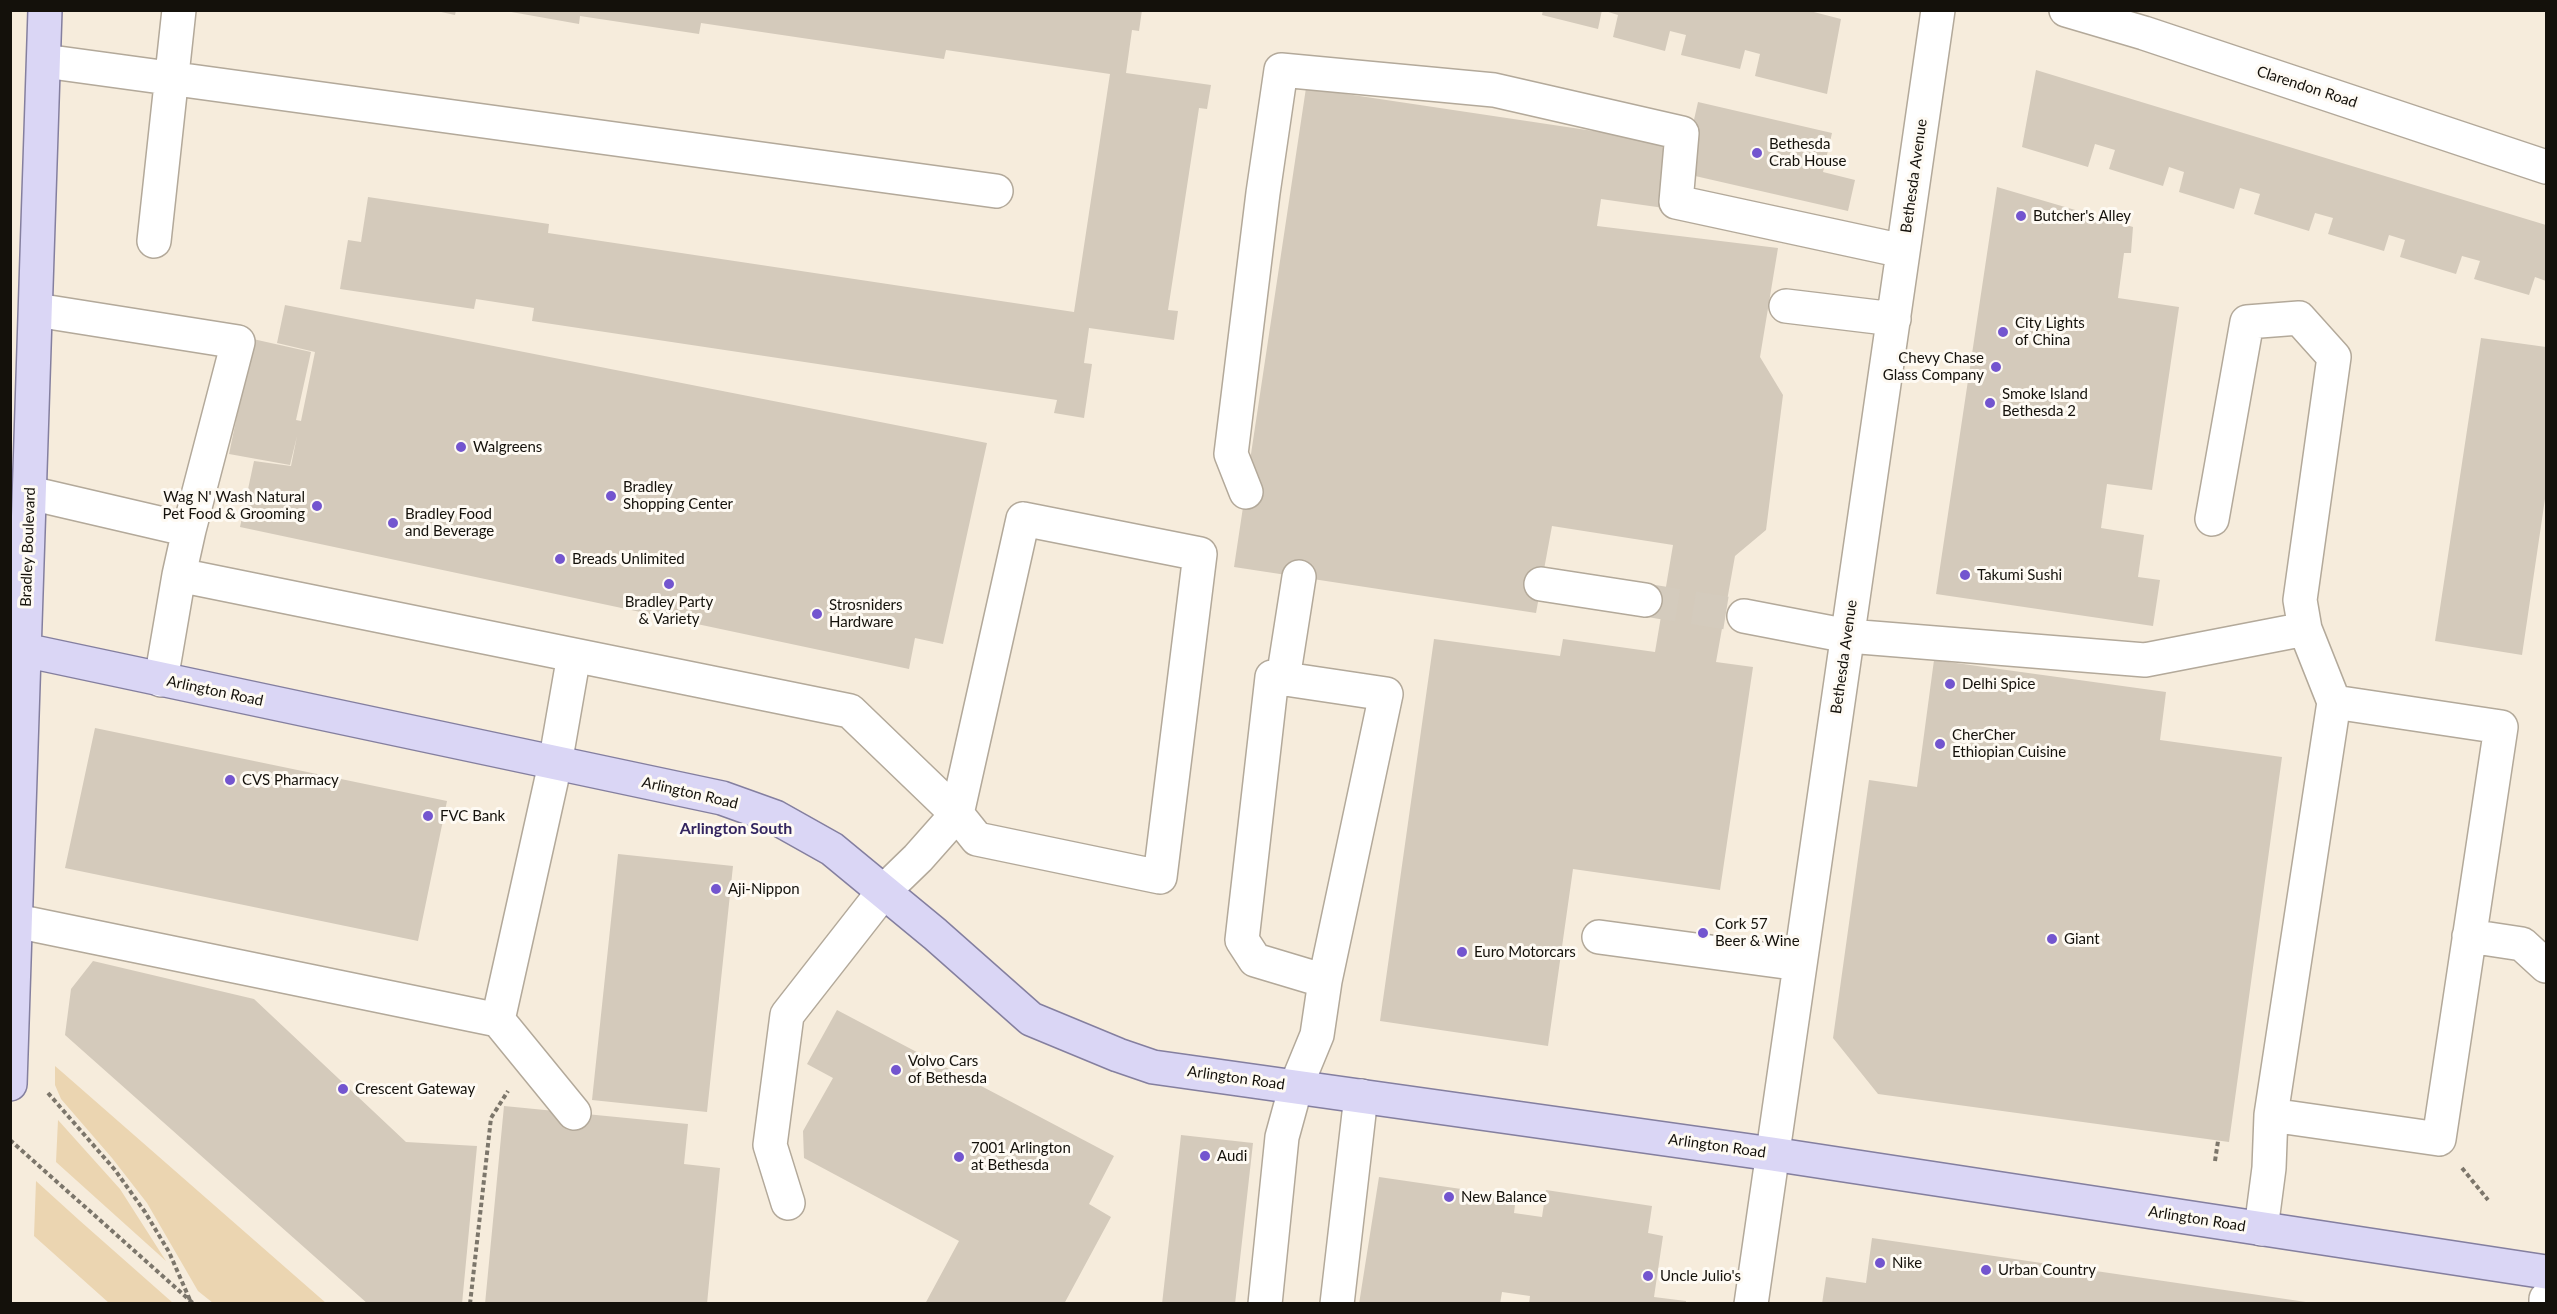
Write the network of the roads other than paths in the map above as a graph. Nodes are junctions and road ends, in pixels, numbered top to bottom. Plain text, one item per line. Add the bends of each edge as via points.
1 (45, 10) edge
2 (179, 10) edge
3 (1938, 10) edge
4 (2066, 10) edge
5 (2153, 22) edge
6 (44, 61) junction
7 (172, 78) junction
8 (2547, 167) edge
9 (996, 191) dead end
10 (154, 241) dead end
11 (1903, 251) junction
12 (1786, 306) dead end
13 (36, 310) junction
14 (1894, 319) junction
15 (1246, 492) dead end
16 (30, 494) junction
17 (2212, 519) dead end
18 (189, 530) junction
19 (179, 575) junction
20 (1299, 577) dead end
21 (1541, 584) dead end
22 (1646, 600) tunnel mouth
23 (1744, 616) tunnel mouth
24 (2305, 628) junction
25 (1848, 636) junction
26 (18, 649) edge
27 (574, 655) junction
28 (1283, 679) junction
29 (161, 680) junction
30 (2334, 702) junction
31 (555, 764) junction
32 (957, 814) junction
33 (884, 891) junction
34 (16, 921) junction
35 (2469, 936) junction
36 (1599, 937) dead end
37 (1800, 964) junction
38 (2547, 966) edge
39 (1324, 981) junction
40 (498, 1020) junction
41 (10, 1084) edge
42 (1296, 1086) junction
43 (1361, 1096) junction
44 (574, 1113) dead end
45 (2271, 1115) junction
46 (1772, 1154) junction
47 (788, 1203) dead end
48 (2261, 1229) junction
49 (2547, 1272) edge
50 (2547, 1299) edge
51 (1265, 1304) edge
52 (1337, 1304) edge
53 (1751, 1304) edge
54 (2546, 1304) edge

1 - 6 main road, Bradley Boulevard
2 - 7 street
3 - 11 street, Bethesda Avenue
4 - 5 street, Clarendon Road
5 - 8 street, Clarendon Road
6 - 7 street
6 - 13 main road, Bradley Boulevard
7 - 9 street
7 - 10 street
11 - 14 street, Bethesda Avenue
11 - 15 street via 1676,202 1682,133 1494,90 1281,70 1263,194 1250,385 1230,454
12 - 14 street
13 - 16 main road, Bradley Boulevard
13 - 18 street via 238,342
14 - 25 street, Bethesda Avenue
16 - 18 street
16 - 26 main road, Bradley Boulevard
17 - 24 street via 2247,322 2299,318 2334,357 2300,600
18 - 19 street
19 - 27 street
19 - 29 street
20 - 28 street
21 - 22 street
23 - 25 street
24 - 25 street via 2145,660
24 - 30 street
25 - 37 street, Bethesda Avenue
26 - 29 main road, Arlington Road
26 - 34 main road, Bradley Boulevard
27 - 31 street
27 - 32 street via 850,711
28 - 39 street via 1272,677 1242,940 1255,960
28 - 39 street via 1386,694
29 - 31 main road, Arlington Road
30 - 35 street via 2501,727
30 - 45 street
31 - 33 main road, Arlington Road via 722,798 775,817 832,849
31 - 40 street
32 - 32 street via 977,839 1160,877 1200,554 1023,519
32 - 33 street
33 - 42 main road, Arlington Road via 1031,1018 1153,1066
33 - 47 street via 787,1014 771,1145
34 - 40 street
34 - 41 main road, Bradley Boulevard
35 - 38 street via 2522,944
35 - 45 street via 2439,1139
36 - 37 street
37 - 46 street, Bethesda Avenue
39 - 42 street via 1317,1035
40 - 44 street
42 - 43 main road, Arlington Road
42 - 51 street via 1282,1137
43 - 46 main road, Arlington Road
43 - 52 street
45 - 48 street
46 - 48 main road, Arlington Road
46 - 53 street, Bethesda Avenue
48 - 49 main road, Arlington Road
50 - 54 street

